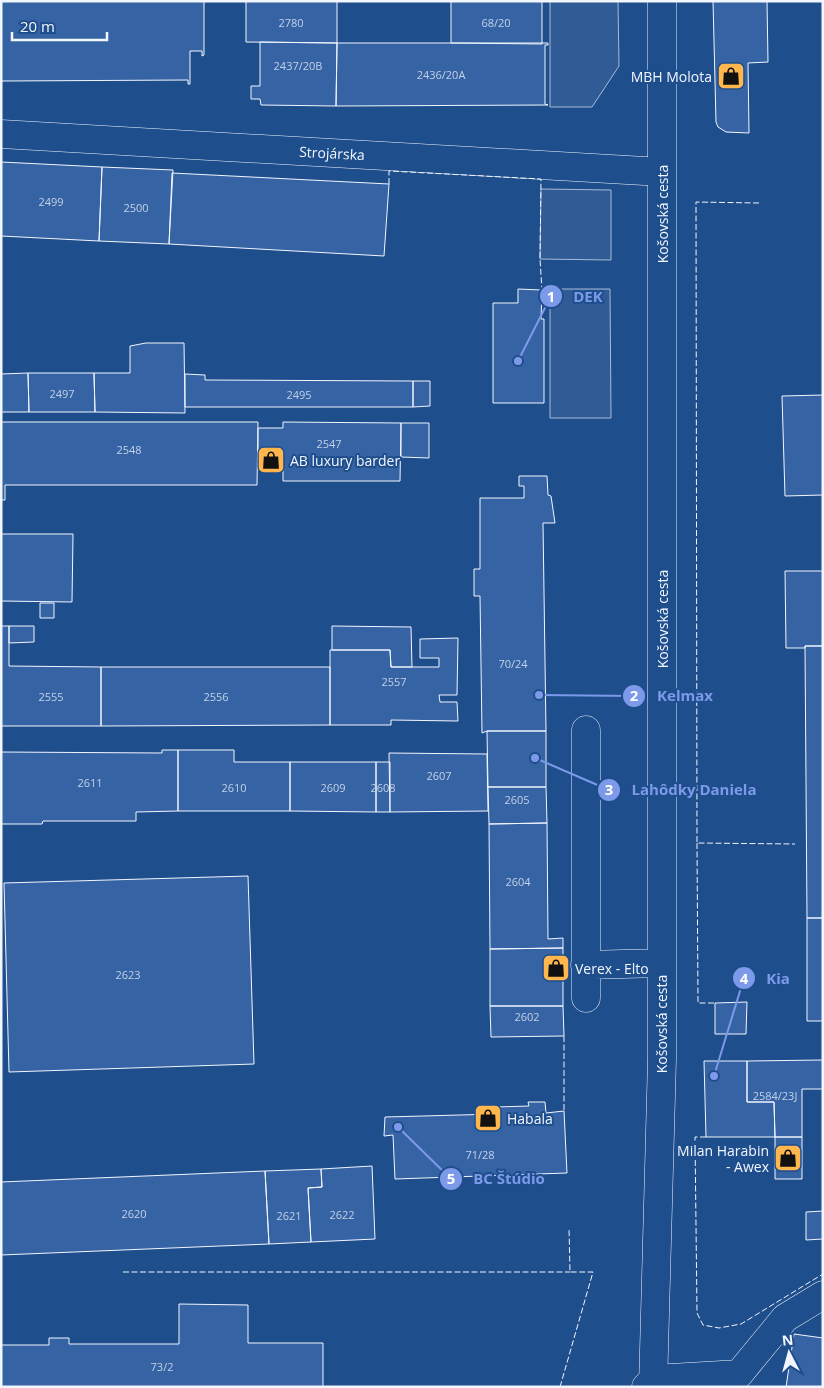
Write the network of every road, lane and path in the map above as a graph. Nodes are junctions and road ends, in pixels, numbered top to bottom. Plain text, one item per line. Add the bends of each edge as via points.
1 (662, 1) edge
2 (1, 134) edge
3 (662, 172) junction
4 (586, 730) dead end
5 (661, 963) junction
6 (585, 965) junction
7 (586, 998) dead end
8 (823, 1295) edge
9 (741, 1380) edge
10 (651, 1384) edge

1 - 3 street, Košovská cesta
2 - 3 street, Strojárska
3 - 5 street, Košovská cesta
4 - 6 street
5 - 6 street
5 - 10 street, Košovská cesta via 662,1059
6 - 7 street
8 - 9 street via 785,1318
9 - 10 street

